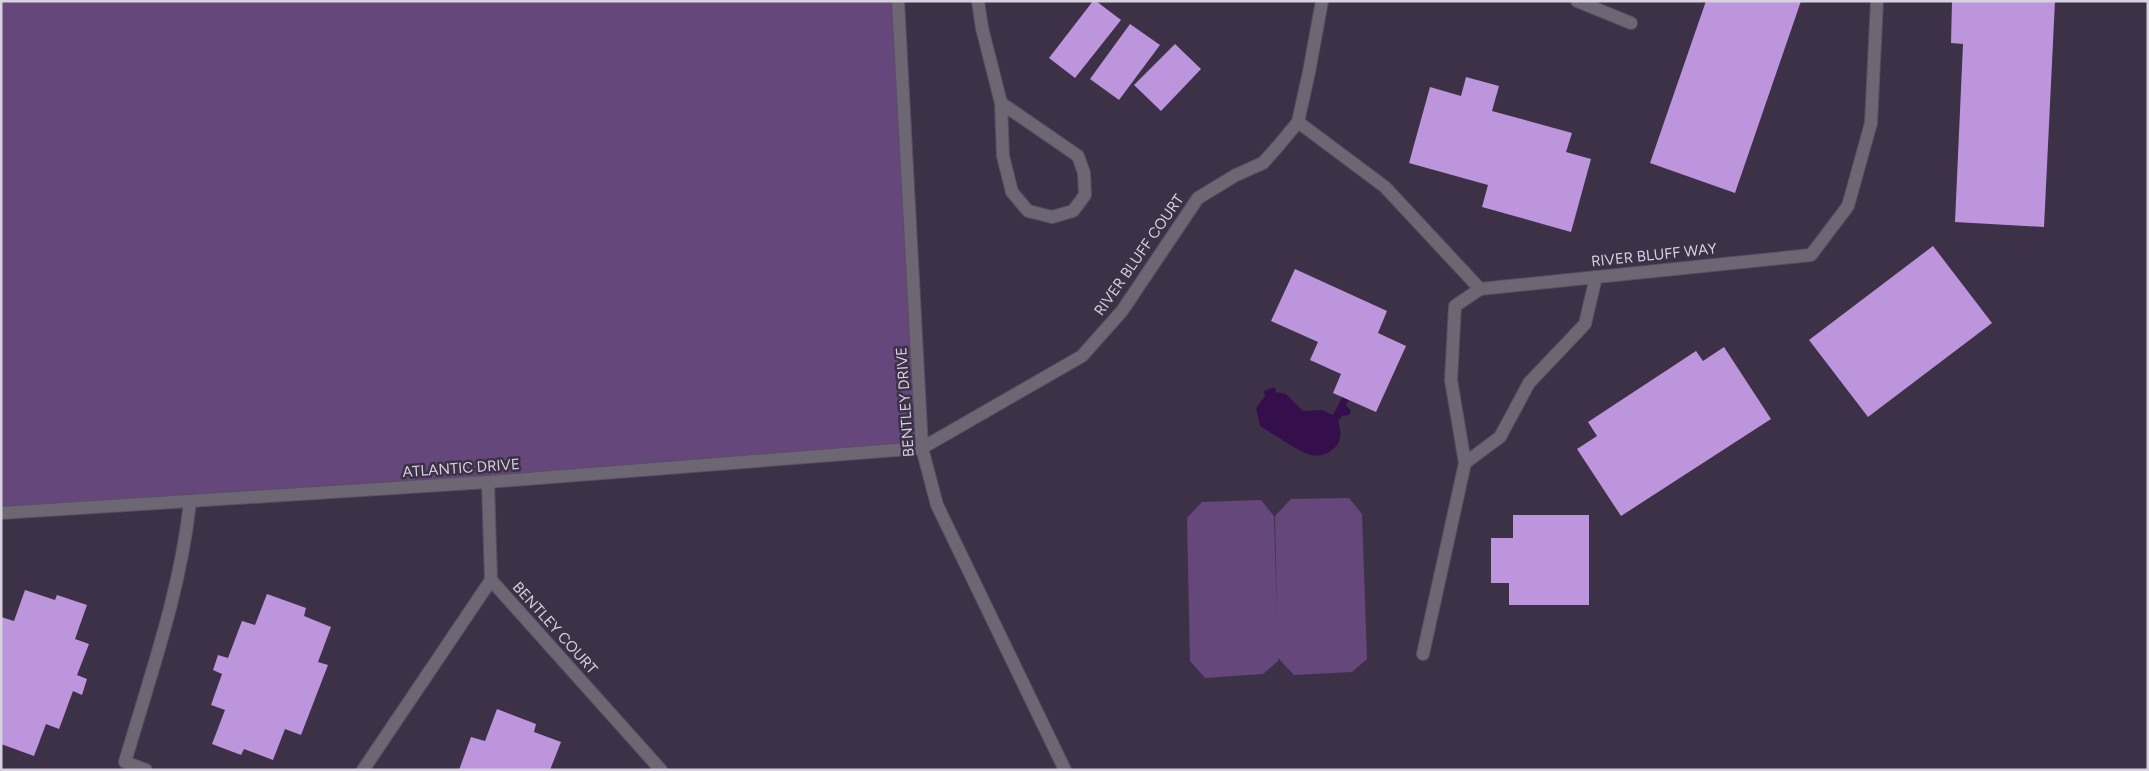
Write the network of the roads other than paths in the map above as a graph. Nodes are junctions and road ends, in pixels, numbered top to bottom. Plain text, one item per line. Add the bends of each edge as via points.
1 (898, 1) edge
2 (978, 1) edge
3 (1322, 1) edge
4 (1577, 1) edge
5 (1877, 1) edge
6 (1630, 23) dead end
7 (1002, 103) junction
8 (1298, 122) junction
9 (1596, 277) junction
10 (1480, 289) junction
11 (922, 448) junction
12 (1464, 463) junction
13 (488, 482) junction
14 (190, 501) junction
15 (1, 513) edge
16 (491, 580) junction
17 (1423, 654) dead end
18 (146, 770) edge
19 (363, 770) edge
20 (661, 770) edge
21 (1065, 770) edge

1 - 11 street, BENTLEY DRIVE
2 - 7 street
3 - 8 street, RIVER BLUFF COURT
4 - 6 street
5 - 9 street, RIVER BLUFF WAY via 1871,123 1848,206 1811,255
7 - 7 street via 1003,156 1012,192 1028,211 1052,217 1073,211 1085,195 1084,173 1078,156
8 - 10 street via 1385,187
8 - 11 street, RIVER BLUFF COURT via 1263,163 1236,174 1198,198 1122,311 1082,356
9 - 10 street, RIVER BLUFF WAY
9 - 12 street via 1585,324 1529,383 1500,437
10 - 12 street via 1455,306 1451,380
11 - 13 street, ATLANTIC DRIVE
11 - 21 street, BENTLEY DRIVE via 937,505
12 - 17 street
13 - 14 street, ATLANTIC DRIVE
13 - 16 street, BENTLEY COURT
14 - 15 street, ATLANTIC DRIVE
14 - 18 street via 178,583 125,762
16 - 19 street
16 - 20 street, BENTLEY COURT

